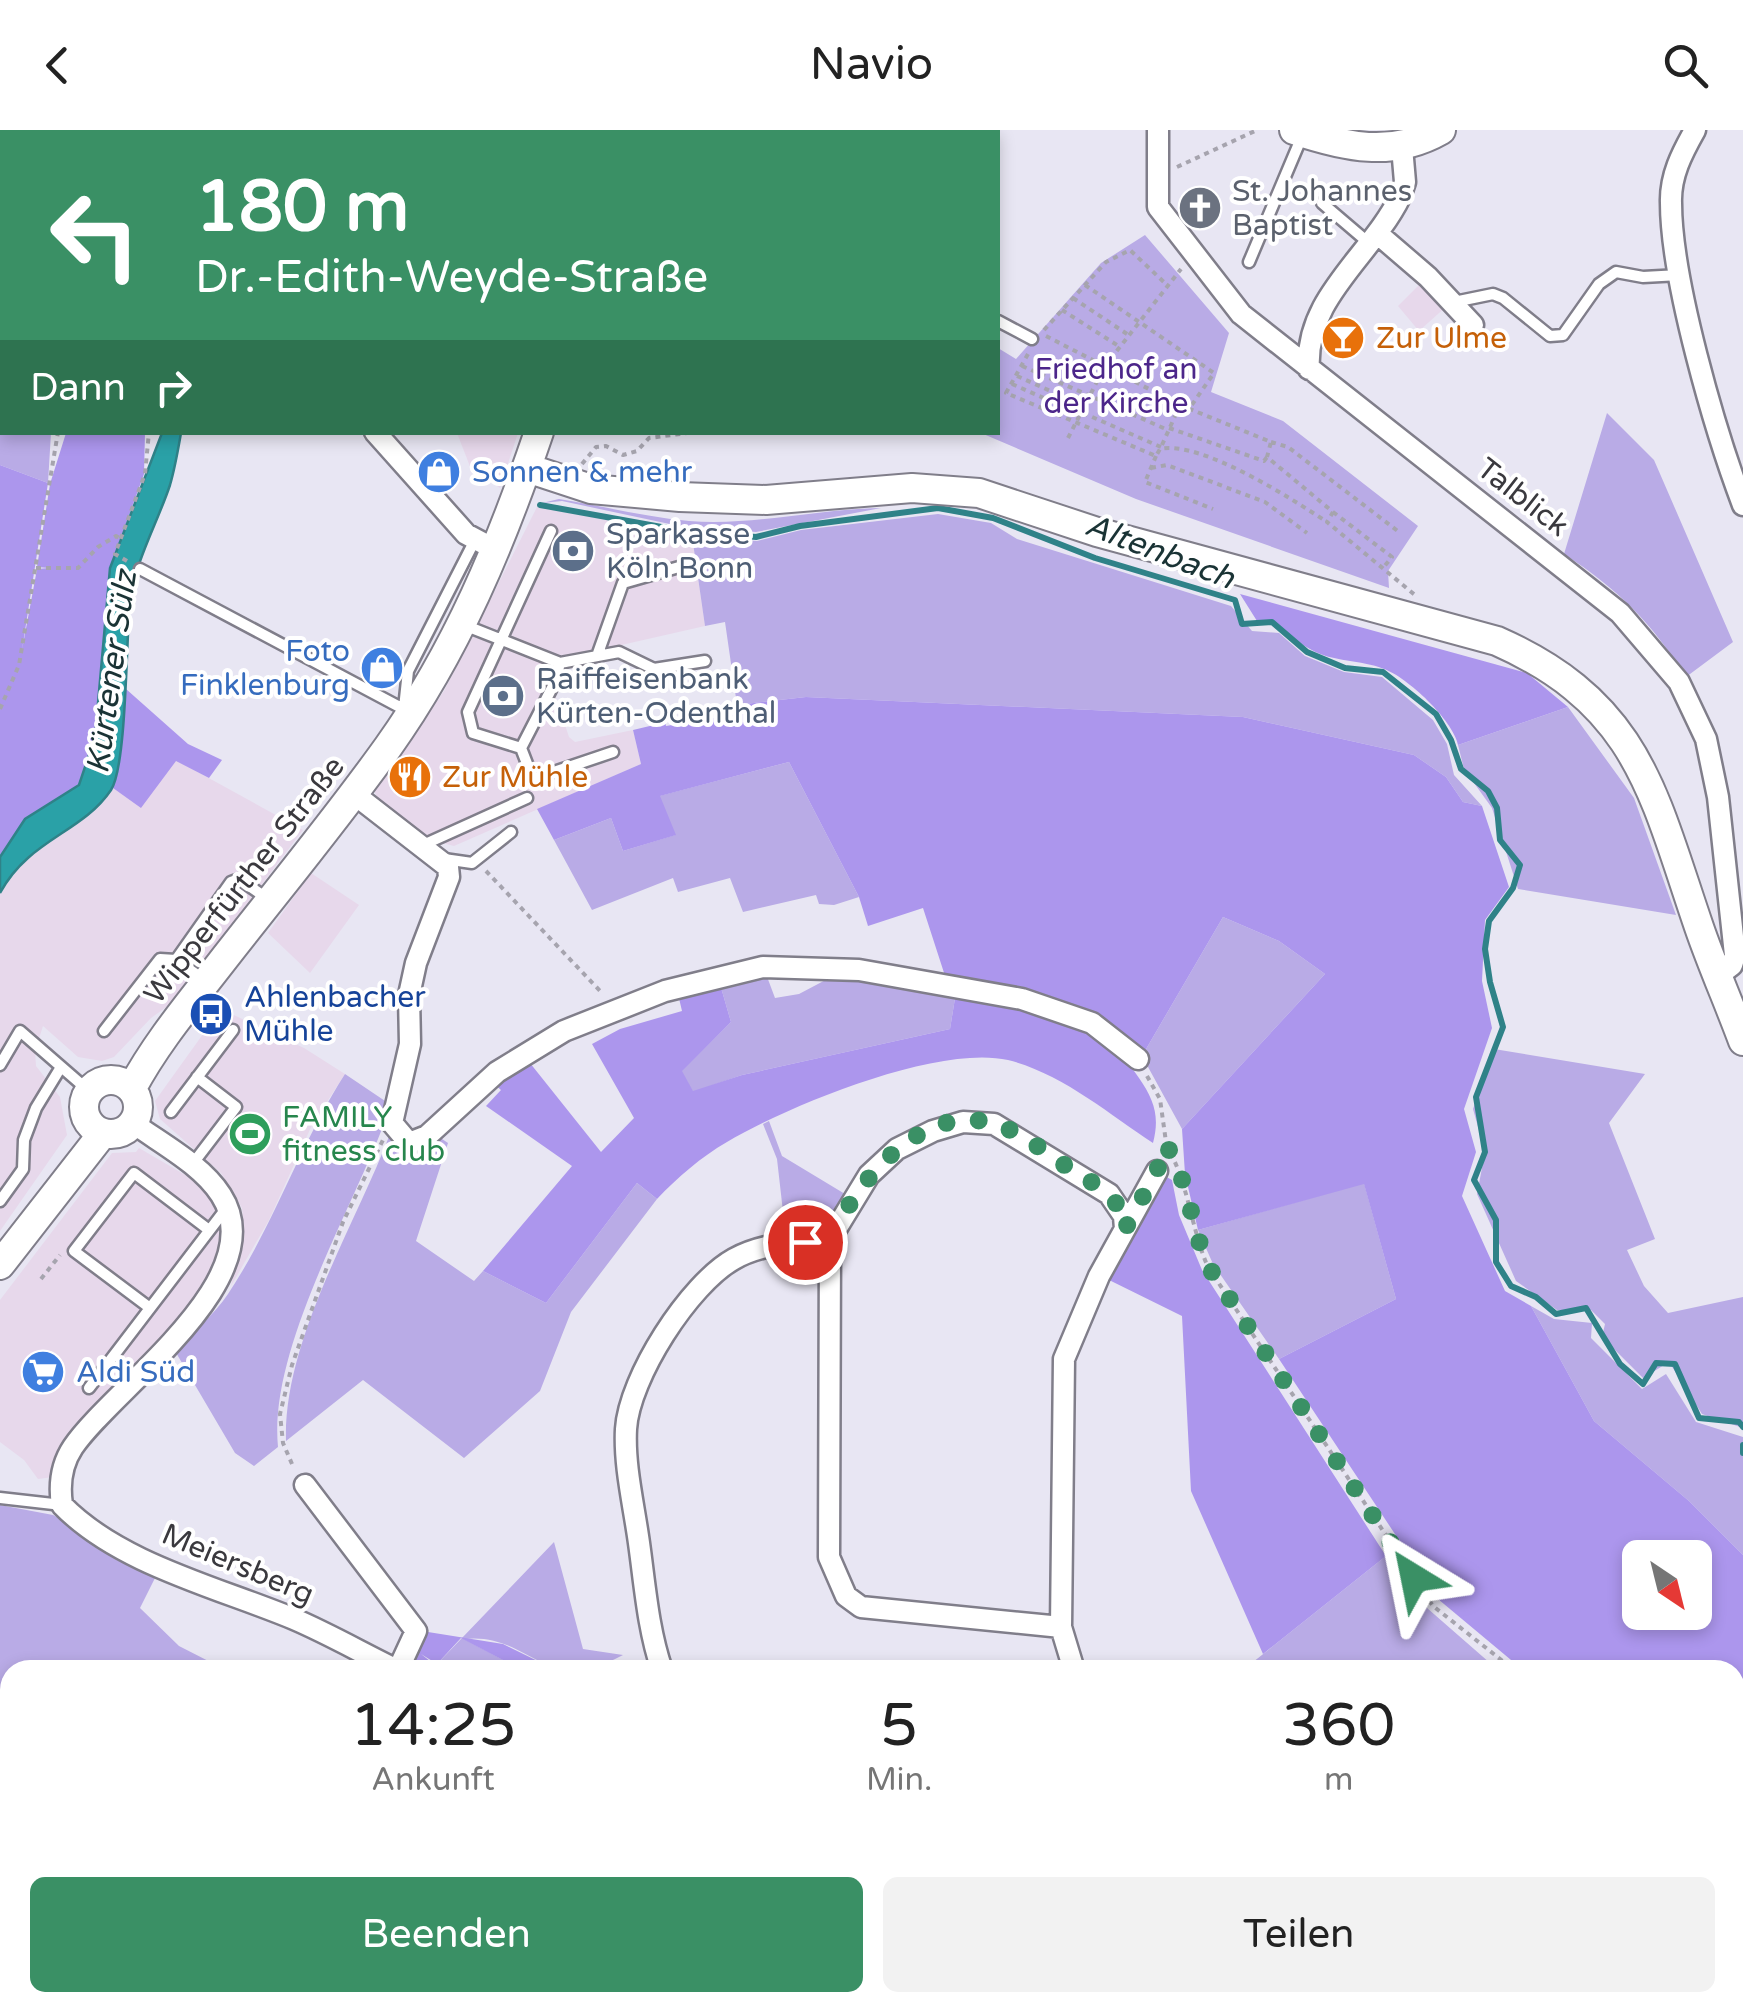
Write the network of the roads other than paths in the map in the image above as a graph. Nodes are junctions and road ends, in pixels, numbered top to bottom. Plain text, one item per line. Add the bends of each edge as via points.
1 (1158, 130) edge
2 (1441, 130) edge
3 (1694, 130) edge
4 (1300, 131) edge
5 (1402, 147) junction
6 (1322, 202) dead end
7 (1374, 239) junction
8 (1249, 262) dead end
9 (1681, 275) junction
10 (1453, 302) junction
11 (1000, 321) edge
12 (1474, 326) dead end
13 (1036, 336) road end
14 (1309, 369) junction
15 (378, 435) edge
16 (538, 435) edge
17 (527, 468) junction
18 (1743, 505) edge
19 (551, 531) dead end
20 (485, 545) junction
21 (686, 565) dead end
22 (140, 569) dead end
23 (463, 625) junction
24 (500, 641) junction
25 (597, 656) junction
26 (706, 661) dead end
27 (560, 662) junction
28 (408, 711) junction
29 (521, 748) junction
30 (613, 752) dead end
31 (354, 794) junction
32 (527, 798) dead end
33 (511, 832) dead end
34 (422, 846) junction
35 (443, 858) junction
36 (270, 900) junction
37 (176, 960) junction
38 (1719, 974) junction
39 (206, 982) junction
40 (233, 1030) dead end
41 (104, 1032) dead end
42 (1743, 1041) edge
43 (1138, 1060) road end
44 (0, 1066) edge
45 (61, 1067) junction
46 (197, 1077) junction
47 (132, 1088) junction
48 (89, 1091) junction
49 (171, 1112) dead end
50 (134, 1122) junction
51 (103, 1133) junction
52 (191, 1166) junction
53 (1157, 1171) road end
54 (0, 1201) edge
55 (228, 1206) junction
56 (1125, 1229) junction
57 (209, 1230) junction
58 (830, 1239) junction
59 (0, 1264) edge
60 (150, 1308) junction
61 (90, 1388) dead end
62 (305, 1485) dead end
63 (0, 1498) edge
64 (62, 1506) junction
65 (1061, 1627) junction
66 (377, 1660) edge
67 (402, 1660) edge
68 (659, 1660) edge
69 (1071, 1660) edge

1 - 14 street, Talblick via 1158,207 1241,314
2 - 5 street
3 - 9 street via 1674,171 1670,204
4 - 5 street via 1335,144
4 - 8 lane
5 - 7 street via 1404,182
6 - 7 lane
7 - 10 street
7 - 14 street via 1316,318 1307,346
9 - 10 lane via 1616,272 1599,284 1563,334 1550,336 1493,294
9 - 18 street
10 - 12 street
11 - 13 lane
14 - 38 street, Talblick via 1620,613 1680,682 1706,739 1718,797 1735,955
15 - 20 street
16 - 17 street, Wipperfürther Straße
17 - 20 street, Wipperfürther Straße
17 - 38 street via 566,483 722,499 912,488 979,493 1132,542 1497,641 1560,672 1595,703 1636,756 1660,804
19 - 24 lane
20 - 23 street, Wipperfürther Straße
20 - 28 lane, Wipperfürther Straße via 408,671
21 - 25 lane via 623,583
22 - 28 lane
23 - 24 lane
23 - 28 street, Wipperfürther Straße
24 - 27 lane
24 - 29 lane via 468,712 473,733
25 - 26 lane via 618,652 654,669
25 - 27 lane
27 - 29 lane
28 - 31 street, Wipperfürther Straße
29 - 30 lane via 533,779
31 - 34 street
31 - 36 street, Wipperfürther Straße
32 - 34 lane
33 - 35 lane via 472,863
34 - 35 street
35 - 43 street via 449,876 410,995 410,1044 392,1123 403,1140 418,1141 496,1072 564,1031 666,990 762,967 859,970 1022,999 1092,1024
36 - 37 lane via 239,879 231,882
36 - 39 street, Wipperfürther Straße
37 - 39 lane
37 - 41 lane via 160,959
38 - 42 street
39 - 47 street, Wipperfürther Straße
40 - 46 lane
44 - 45 lane via 20,1031
45 - 48 lane
45 - 54 lane via 30,1124 23,1169
46 - 49 lane
46 - 52 lane via 236,1107
47 - 48 street via 108,1079
47 - 50 street via 139,1108
48 - 51 street via 84,1112
50 - 51 street via 123,1132
50 - 52 street
51 - 59 street
52 - 55 street
53 - 56 street
55 - 57 lane
55 - 64 street via 232,1243 219,1278 164,1354 73,1447 60,1482
56 - 58 street via 1109,1194 1013,1132 979,1121 933,1130 897,1148 869,1175
56 - 65 street via 1064,1359
57 - 60 lane
57 - 60 lane via 134,1173 74,1251
58 - 65 street via 830,1557 846,1596 861,1607
58 - 68 street via 759,1250 716,1272 660,1344 631,1403 627,1452
60 - 61 lane
62 - 67 street, Meiersberg via 416,1631
63 - 64 lane, Meiersberg
64 - 66 street, Meiersberg via 78,1522 200,1586 293,1619
65 - 69 street

